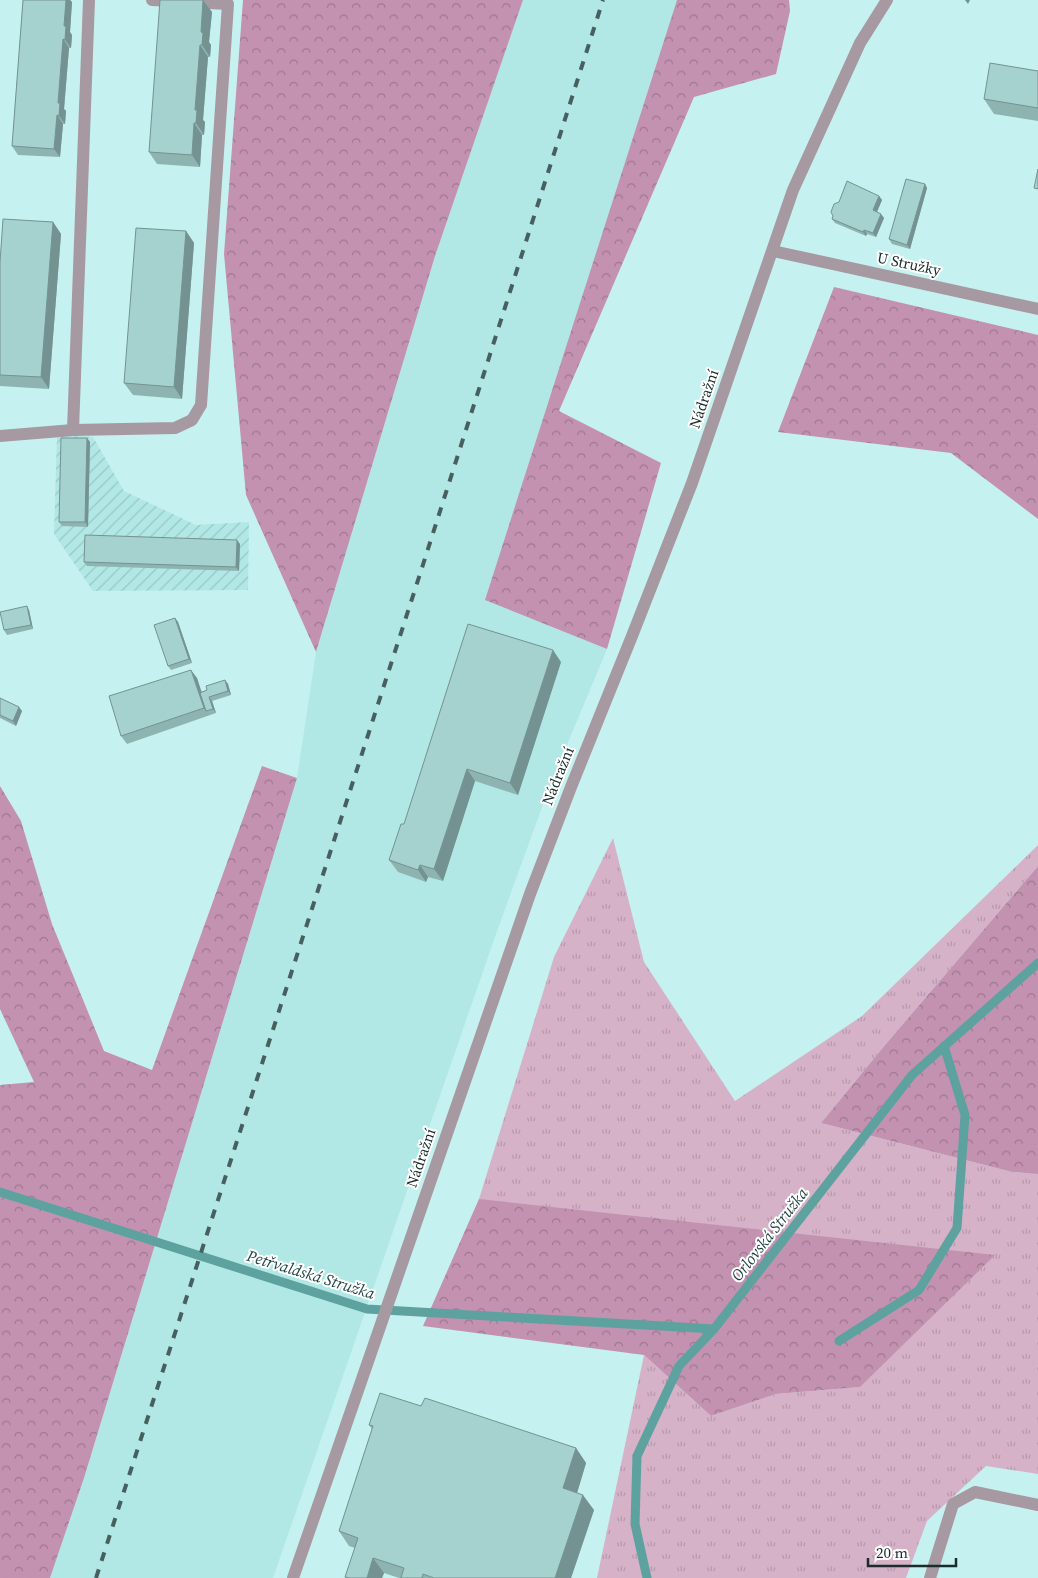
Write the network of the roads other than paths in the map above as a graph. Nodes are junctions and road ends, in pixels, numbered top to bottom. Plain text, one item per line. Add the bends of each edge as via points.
1 (89, 0) edge
2 (152, 0) edge
3 (887, 0) edge
4 (773, 251) junction
5 (1038, 309) edge
6 (73, 430) junction
7 (0, 436) edge
8 (1038, 1505) edge
9 (293, 1578) edge
10 (930, 1578) edge

1 - 6 street
2 - 6 street via 228,4 201,405 192,420 175,428
3 - 4 street, Nádražní via 860,44 793,190
4 - 5 street, U Stružky
4 - 9 street, Nádražní via 692,483 530,894
6 - 7 street
8 - 10 street via 975,1492 954,1504

